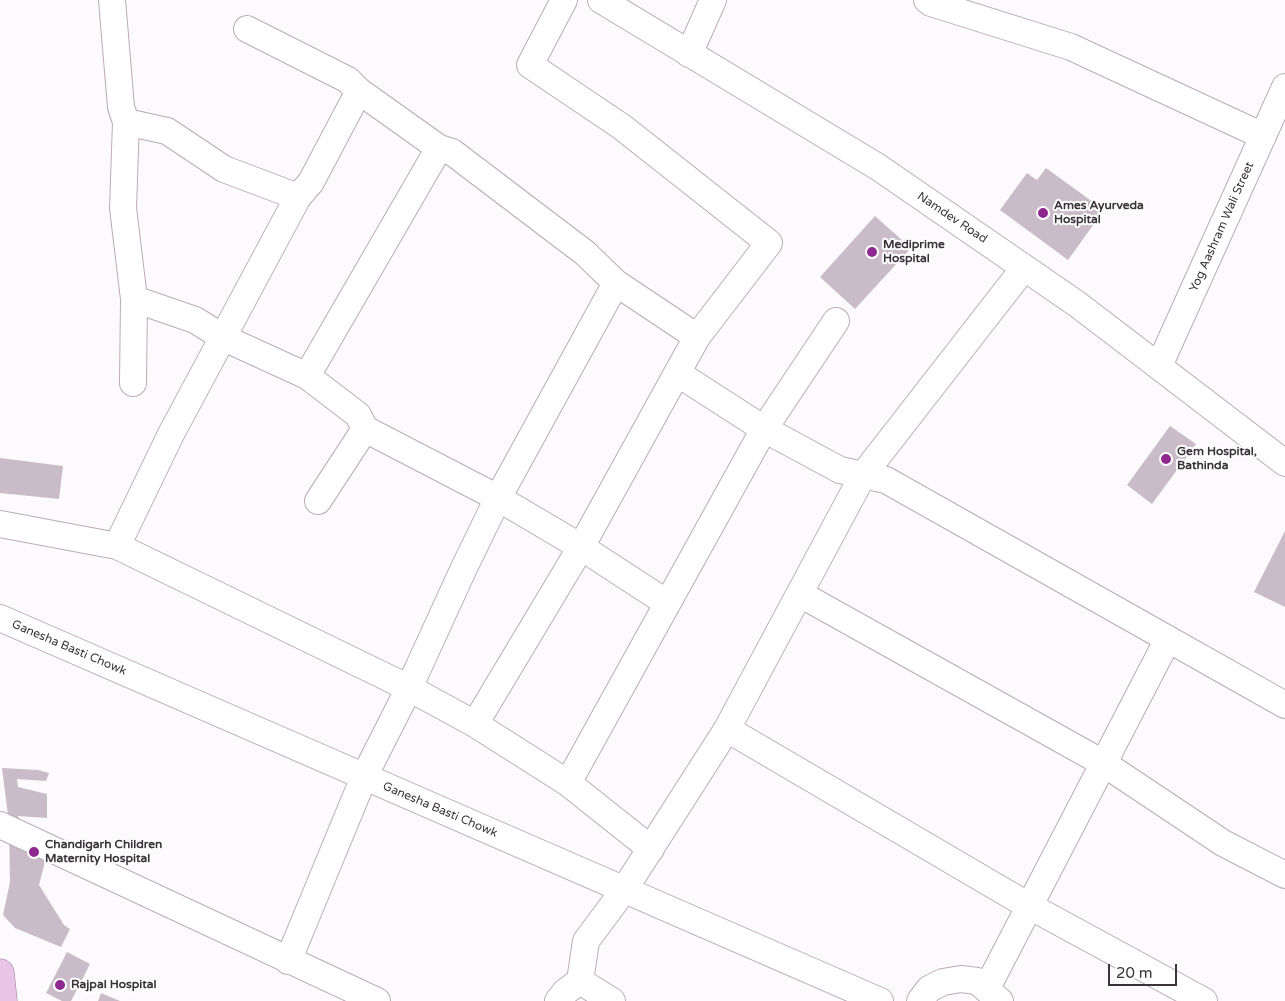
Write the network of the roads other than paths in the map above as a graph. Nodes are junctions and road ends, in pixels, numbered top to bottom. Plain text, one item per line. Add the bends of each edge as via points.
1 (112, 0) edge
2 (564, 0) edge
3 (601, 0) edge
4 (713, 0) edge
5 (927, 0) edge
6 (247, 29) dead end
7 (689, 54) junction
8 (1285, 88) edge
9 (359, 91) junction
10 (126, 122) junction
11 (1263, 136) junction
12 (439, 148) junction
13 (298, 197) junction
14 (1024, 268) junction
15 (616, 283) junction
16 (134, 299) junction
17 (836, 321) dead end
18 (697, 337) junction
19 (224, 338) junction
20 (1159, 366) junction
21 (677, 373) junction
22 (307, 376) junction
23 (132, 383) dead end
24 (365, 428) junction
25 (764, 429) junction
26 (1285, 463) edge
27 (863, 475) junction
28 (498, 498) junction
29 (318, 501) dead end
30 (0, 524) edge
31 (117, 546) junction
32 (581, 547) junction
33 (800, 594) junction
34 (667, 603) junction
35 (0, 618) edge
36 (1168, 639) junction
37 (410, 688) junction
38 (1285, 705) edge
39 (475, 724) junction
40 (727, 729) junction
41 (1103, 763) junction
42 (364, 777) junction
43 (568, 783) junction
44 (0, 825) edge
45 (651, 850) junction
46 (1285, 875) edge
47 (624, 890) junction
48 (1030, 905) junction
49 (288, 960) junction
50 (0, 973) edge
51 (580, 981) junction
52 (993, 994) edge
53 (3, 1001) edge
54 (377, 1001) edge
55 (558, 1001) edge
56 (612, 1001) edge
57 (880, 1001) edge
58 (920, 1001) edge
59 (1204, 1001) edge

1 - 10 street via 121,107
2 - 18 street via 530,65 622,127 769,243
3 - 7 street, Namdev Road
4 - 7 street
5 - 11 street via 1071,46
6 - 9 street via 348,80
7 - 14 street, Namdev Road via 878,168
8 - 11 street, Yog Aashram Wali Street
9 - 12 street
9 - 13 street via 311,182
10 - 13 street via 168,131 224,169
10 - 16 street via 123,208
11 - 20 street, Yog Aashram Wali Street
12 - 15 street via 452,152 546,223 585,253
12 - 22 street
13 - 19 street
14 - 20 street, Namdev Road
14 - 27 street
15 - 18 street
15 - 28 street
16 - 19 street via 195,320
16 - 23 street
17 - 25 street
18 - 21 street
19 - 22 street
19 - 31 street via 171,434
20 - 26 street, Namdev Road
21 - 25 street
21 - 32 street
22 - 24 street via 358,415
24 - 28 street
24 - 29 street
25 - 27 street via 840,470
25 - 34 street
27 - 33 street
27 - 36 street via 886,480
28 - 32 street
28 - 37 street
30 - 31 street
31 - 37 street
32 - 34 street
32 - 39 street
33 - 40 street
33 - 41 street
34 - 43 street
35 - 42 street, Ganesha Basti Chowk
36 - 38 street
36 - 41 street
37 - 39 street
37 - 42 street
39 - 43 street
40 - 45 street
40 - 48 street
41 - 46 street via 1223,843
41 - 48 street
42 - 47 street, Ganesha Basti Chowk
42 - 49 street
43 - 45 street
44 - 49 street
45 - 47 street
47 - 51 street via 586,941
47 - 57 street, Ganesha Basti Chowk
48 - 52 street
48 - 59 street
49 - 54 street
50 - 53 main road
51 - 55 street
51 - 56 street
52 - 58 street via 977,982 961,979 943,982 929,989

